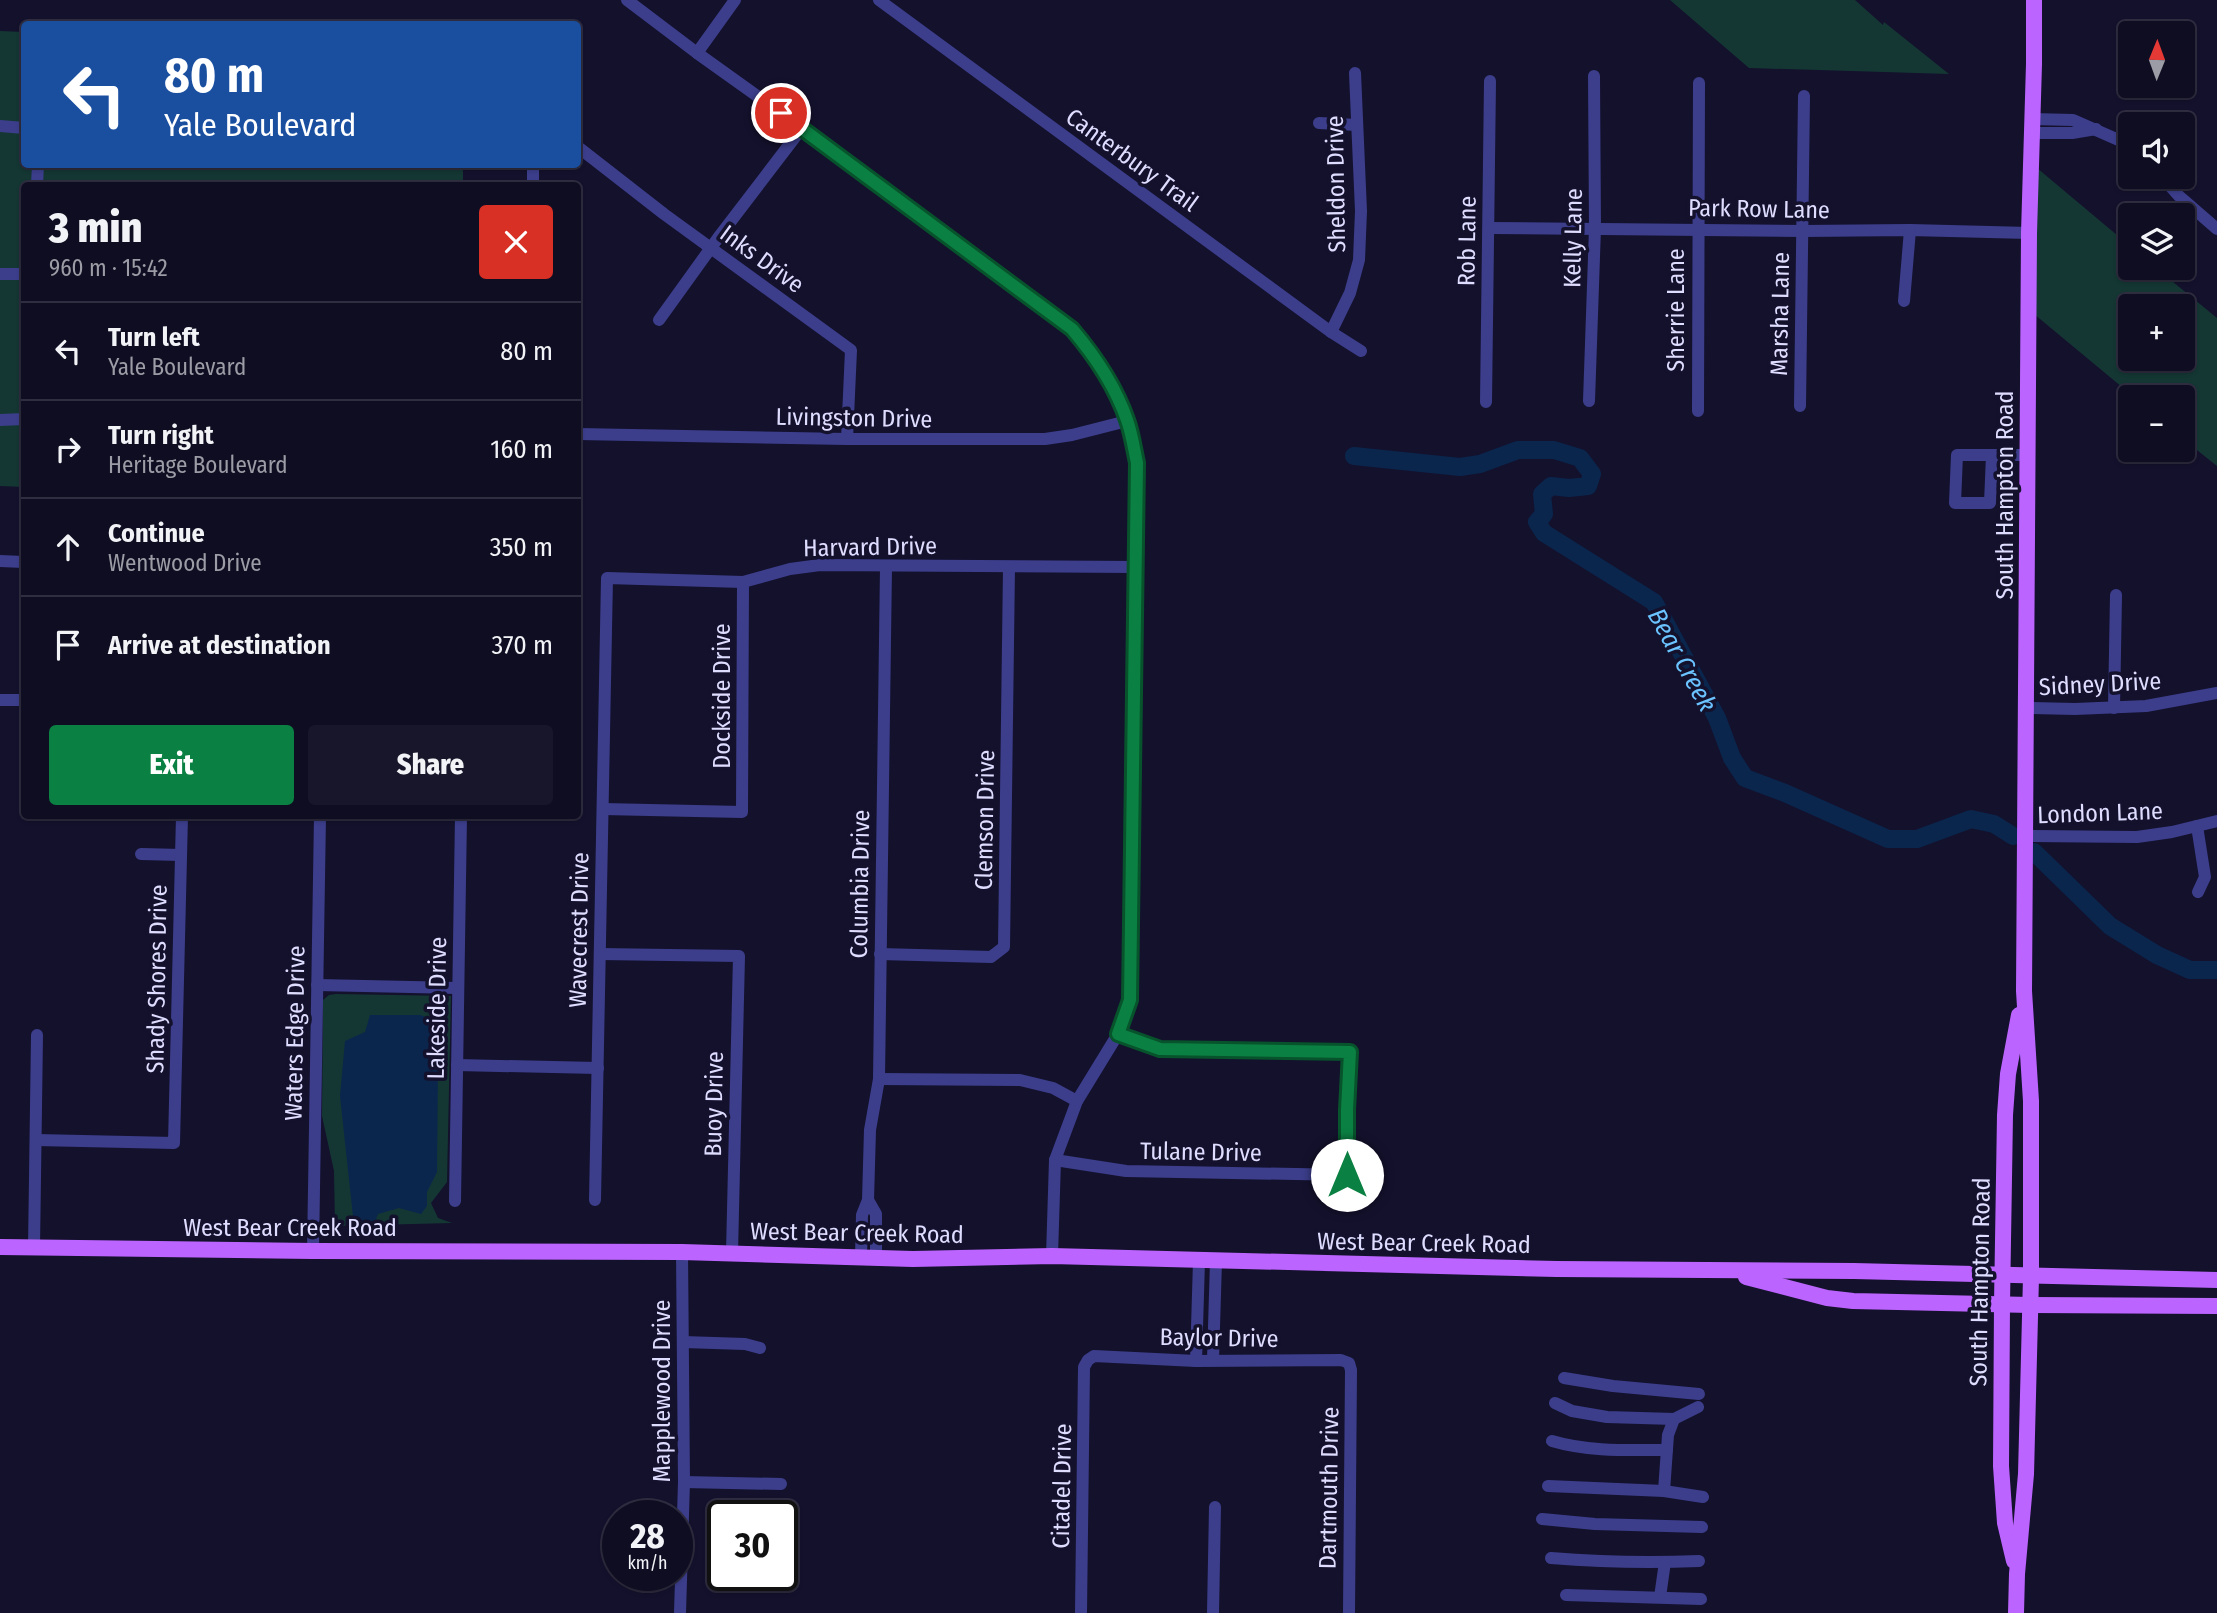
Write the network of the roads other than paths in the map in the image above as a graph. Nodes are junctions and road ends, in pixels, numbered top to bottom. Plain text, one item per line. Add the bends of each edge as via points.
1 (627, 0) edge
2 (735, 0) edge
3 (879, 0) edge
4 (2034, 0) edge
5 (696, 53) junction
6 (1355, 73) dead end
7 (1594, 76) dead end
8 (1490, 81) dead end
9 (1699, 83) dead end
10 (1804, 96) dead end
11 (1320, 123) dead end
12 (1357, 125) junction
13 (2032, 126) junction
14 (0, 127) edge
15 (21, 128) edge
16 (802, 128) junction
17 (2118, 139) edge
18 (581, 150) edge
19 (2172, 189) edge
20 (1489, 228) junction
21 (1595, 228) junction
22 (1697, 229) junction
23 (2217, 229) edge
24 (1910, 230) junction
25 (1803, 232) junction
26 (2029, 233) junction
27 (711, 248) junction
28 (0, 274) edge
29 (21, 274) edge
30 (1904, 300) dead end
31 (659, 320) dead end
32 (1331, 332) junction
33 (1361, 351) dead end
34 (1589, 401) dead end
35 (1486, 402) dead end
36 (1800, 406) dead end
37 (1698, 411) dead end
38 (21, 419) edge
39 (0, 420) edge
40 (1127, 421) junction
41 (581, 435) edge
42 (847, 439) junction
43 (1993, 455) junction
44 (2027, 455) junction
45 (0, 561) edge
46 (21, 562) edge
47 (886, 567) junction
48 (1009, 567) junction
49 (1135, 567) junction
50 (607, 578) joint
51 (744, 582) junction
52 (2116, 595) dead end
53 (2217, 692) edge
54 (0, 700) edge
55 (21, 700) edge
56 (2026, 708) junction
57 (2114, 708) junction
58 (603, 809) junction
59 (182, 819) edge
60 (320, 819) edge
61 (461, 819) edge
62 (2217, 821) edge
63 (2197, 826) junction
64 (2025, 836) junction
65 (141, 854) dead end
66 (181, 855) junction
67 (2198, 892) dead end
68 (600, 954) junction
69 (880, 954) junction
70 (317, 985) junction
71 (458, 988) junction
72 (2024, 990) junction
73 (1118, 1034) junction
74 (37, 1035) dead end
75 (457, 1065) junction
76 (598, 1068) junction
77 (879, 1079) junction
78 (1077, 1101) junction
79 (36, 1140) junction
80 (1055, 1160) junction
81 (595, 1200) dead end
82 (455, 1202) dead end
83 (0, 1247) edge
84 (34, 1248) junction
85 (313, 1251) junction
86 (682, 1252) junction
87 (732, 1253) junction
88 (1052, 1256) junction
89 (868, 1258) junction
90 (1199, 1261) junction
91 (1216, 1261) junction
92 (1713, 1270) junction
93 (2004, 1276) junction
94 (2031, 1277) junction
95 (2217, 1280) edge
96 (2002, 1304) junction
97 (2030, 1305) junction
98 (2217, 1306) edge
99 (683, 1342) junction
100 (760, 1349) dead end
101 (1088, 1360) joint
102 (1213, 1360) junction
103 (1196, 1361) junction
104 (1349, 1363) joint
105 (1564, 1378) dead end
106 (1555, 1403) dead end
107 (1674, 1419) junction
108 (1552, 1441) dead end
109 (1667, 1450) junction
110 (684, 1482) junction
111 (781, 1484) dead end
112 (1548, 1486) dead end
113 (1664, 1491) junction
114 (1703, 1497) dead end
115 (1215, 1507) dead end
116 (1542, 1519) dead end
117 (1702, 1527) dead end
118 (1551, 1558) dead end
119 (1699, 1561) dead end
120 (1665, 1563) junction
121 (2017, 1574) junction
122 (1566, 1595) dead end
123 (1660, 1597) junction
124 (1701, 1599) dead end
125 (680, 1613) edge
126 (1081, 1613) edge
127 (1213, 1613) edge
128 (1349, 1613) edge
129 (2016, 1613) edge

1 - 5 street
2 - 5 street
3 - 32 street, Canterbury Trail
4 - 13 main road, South Hampton Road
5 - 16 street
6 - 12 street, Sheldon Drive
7 - 21 street, Kelly Lane
8 - 20 street, Rob Lane
9 - 22 street, Sherrie Lane
10 - 25 street, Marsha Lane
11 - 12 street
12 - 32 street, Sheldon Drive via 1359,260 1350,293
13 - 17 street via 2072,133 2096,129
13 - 26 main road, South Hampton Road
14 - 15 street
16 - 27 street
16 - 40 street via 1072,329 1097,359
18 - 27 street, Inks Drive
19 - 23 street
20 - 21 street, Park Row Lane
20 - 35 street, Rob Lane
21 - 22 street, Park Row Lane
21 - 34 street, Kelly Lane
22 - 25 street, Park Row Lane
22 - 37 street, Sherrie Lane
24 - 25 street, Park Row Lane
24 - 26 street, Park Row Lane
24 - 30 street
25 - 36 street, Marsha Lane
26 - 44 main road, South Hampton Road
27 - 31 street
27 - 42 street, Inks Drive via 851,350
28 - 29 street
32 - 33 street, Canterbury Trail
38 - 39 street
40 - 42 street, Livingston Drive via 1045,439
40 - 49 street via 1137,463
41 - 42 street, Livingston Drive
43 - 43 street via 1957,455 1955,503 1990,503
43 - 44 street
44 - 56 main road, South Hampton Road
45 - 46 street
47 - 48 street, Harvard Drive
47 - 51 street, Harvard Drive via 820,565
47 - 69 street, Columbia Drive
48 - 49 street, Harvard Drive
48 - 69 street, Clemson Drive via 1004,947 991,957
49 - 73 street via 1130,1000
50 - 51 street, Harvard Drive
50 - 58 street, Wavecrest Drive
51 - 58 street, Dockside Drive via 742,812
52 - 57 street
53 - 57 street, Sidney Drive
54 - 55 street
56 - 57 street, Sidney Drive
56 - 64 main road, South Hampton Road
58 - 68 street, Wavecrest Drive
59 - 66 street, Shady Shores Drive
60 - 70 street, Waters Edge Drive
61 - 71 street, Lakeside Drive
62 - 63 street, London Lane
63 - 64 street, London Lane via 2137,837
63 - 67 street via 2205,877
64 - 72 main road, South Hampton Road
65 - 66 street
66 - 79 street, Shady Shores Drive via 174,1143
68 - 76 street, Wavecrest Drive
68 - 87 street, Buoy Drive via 739,956
69 - 77 street, Columbia Drive
70 - 71 street
70 - 85 street, Waters Edge Drive
71 - 75 street, Lakeside Drive
72 - 93 main road, South Hampton Road via 2007,1087
72 - 94 main road, South Hampton Road via 2031,1101
73 - 78 street
73 - 80 street, Tulane Drive via 1160,1049 1350,1052 1347,1175 1126,1171
74 - 79 street
75 - 76 street
75 - 82 street, Lakeside Drive
76 - 81 street, Wavecrest Drive
77 - 78 street via 1020,1080 1053,1088
77 - 89 street, Columbia Drive via 870,1130 868,1200 876,1214
78 - 80 street
79 - 84 street
80 - 88 street
83 - 84 main road, West Bear Creek Road
84 - 85 main road, West Bear Creek Road
85 - 86 main road, West Bear Creek Road
86 - 87 main road, West Bear Creek Road
86 - 99 street, Mapplewood Drive
87 - 89 main road, West Bear Creek Road
88 - 89 main road, West Bear Creek Road
88 - 90 main road, West Bear Creek Road
90 - 91 main road, West Bear Creek Road
90 - 103 street
91 - 92 main road, West Bear Creek Road
91 - 102 street
92 - 93 main road, West Bear Creek Road
92 - 96 main road, West Bear Creek Road via 1827,1298
93 - 94 main road, West Bear Creek Road
93 - 96 main road, South Hampton Road
94 - 95 main road, West Bear Creek Road
94 - 97 main road, South Hampton Road
96 - 97 main road, West Bear Creek Road
96 - 121 main road, South Hampton Road via 2001,1466 2005,1522
97 - 98 main road, West Bear Creek Road
97 - 121 main road, South Hampton Road via 2026,1474
99 - 100 street via 745,1344
99 - 110 street, Mapplewood Drive
101 - 103 street, Baylor Drive via 1094,1356
101 - 126 street, Citadel Drive via 1084,1367
102 - 103 street, Baylor Drive
102 - 104 street, Baylor Drive
104 - 128 street, Dartmouth Drive
105 - 107 street via 1699,1401
106 - 107 street via 1607,1417
107 - 109 street
108 - 109 street via 1597,1449
109 - 113 street
110 - 111 street
110 - 125 street, Mapplewood Drive
112 - 113 street
113 - 114 street
115 - 127 street
116 - 117 street
118 - 120 street
119 - 120 street
120 - 123 street
121 - 129 main road, South Hampton Road
122 - 123 street
123 - 124 street

